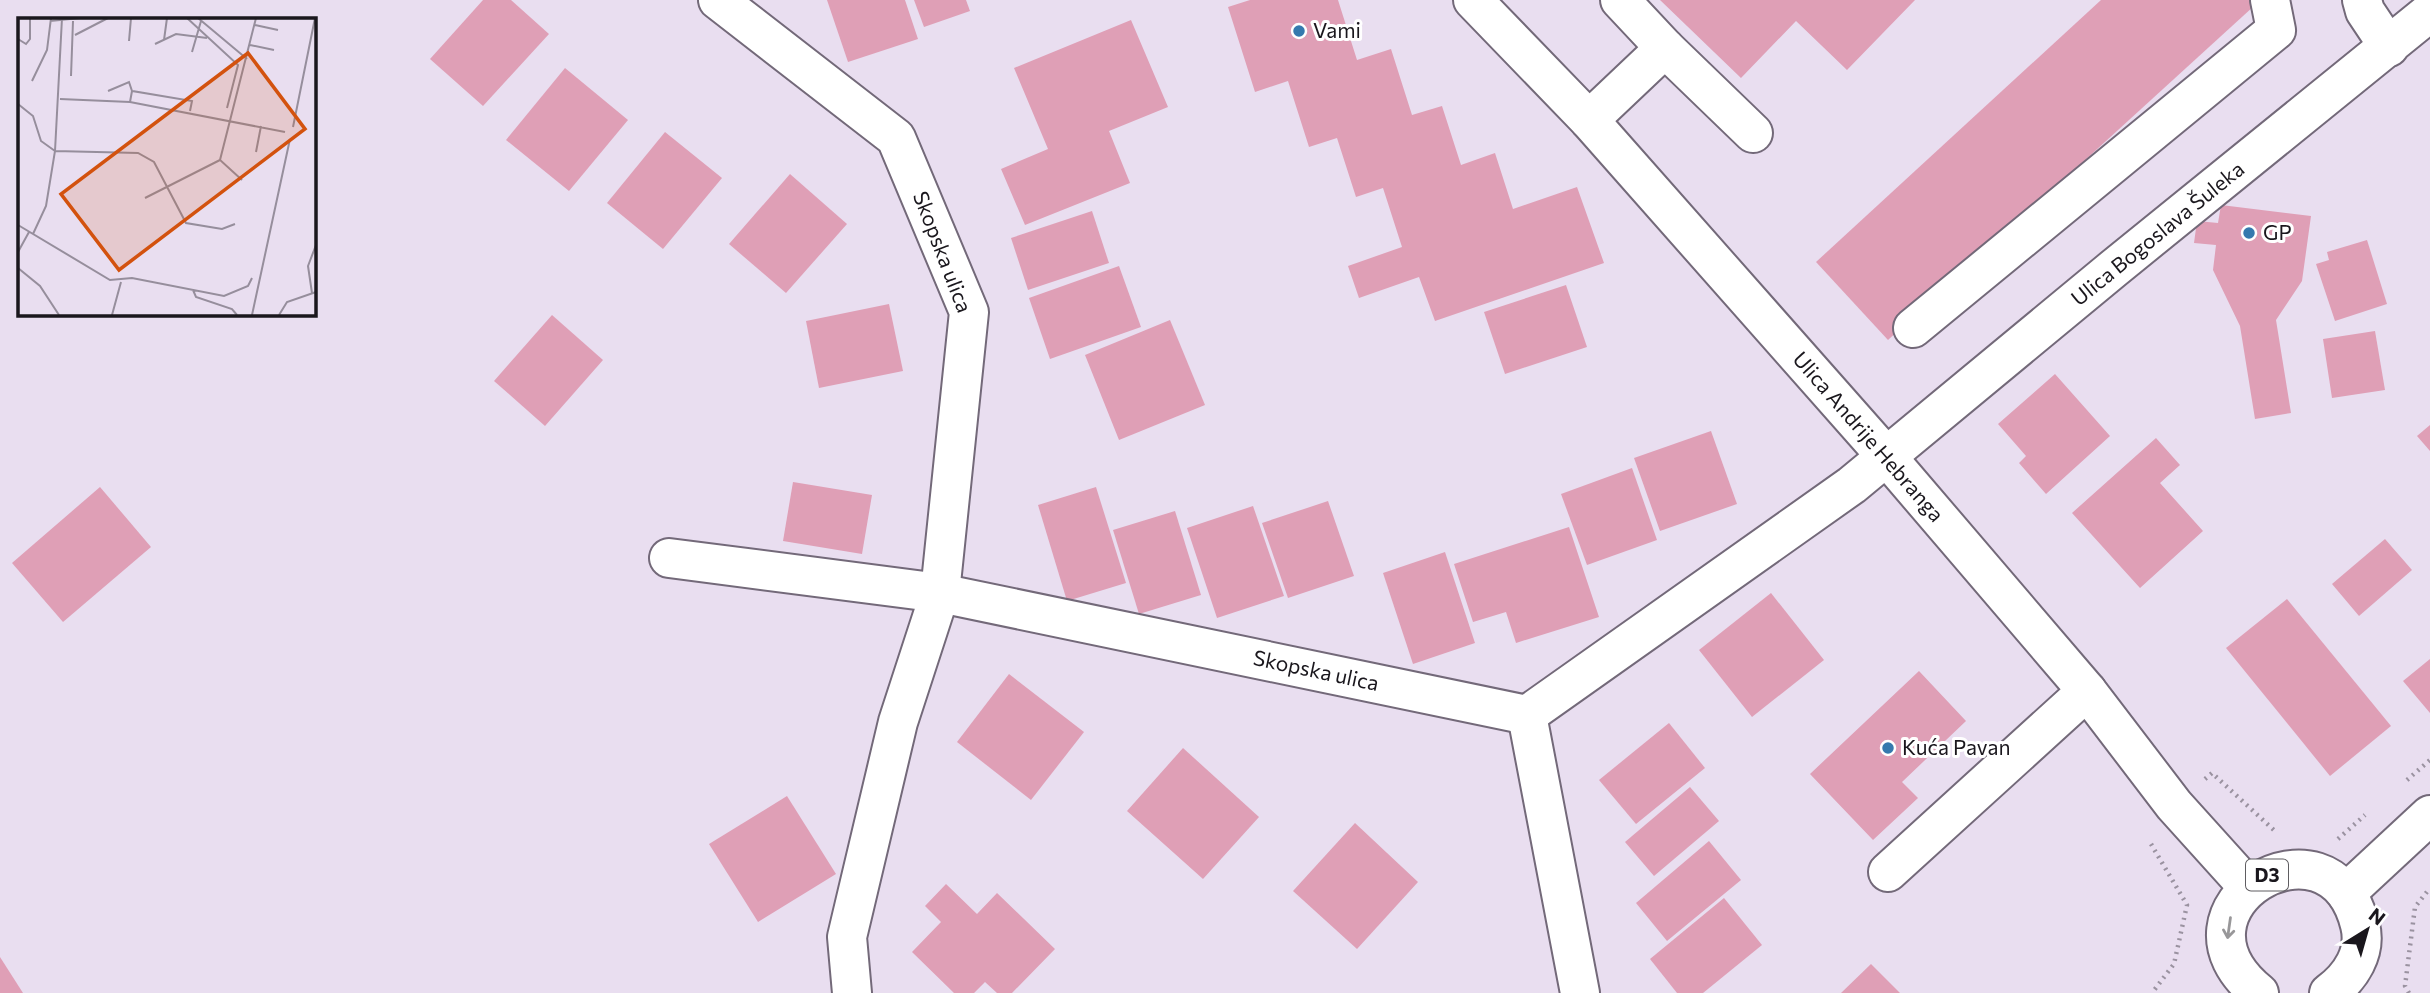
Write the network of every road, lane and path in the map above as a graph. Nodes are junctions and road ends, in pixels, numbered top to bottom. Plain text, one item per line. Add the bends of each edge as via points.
1 (719, 0) edge
2 (1473, 0) edge
3 (1620, 0) edge
4 (2270, 0) edge
5 (2362, 0) edge
6 (2430, 12) edge
7 (2389, 47) junction
8 (1665, 48) junction
9 (1589, 120) junction
10 (1753, 133) dead end
11 (1913, 328) dead end
12 (1886, 456) junction
13 (669, 558) dead end
14 (940, 593) junction
15 (2087, 691) junction
16 (1527, 715) junction
17 (2430, 760) edge
18 (2400, 785) dead end
19 (2174, 805) junction
20 (2371, 811) dead end
21 (2430, 816) edge
22 (2286, 834) dead end
23 (2331, 845) dead end
24 (1888, 872) dead end
25 (2248, 887) junction
26 (2430, 888) edge
27 (2346, 893) junction
28 (2245, 989) edge
29 (2340, 990) edge
30 (852, 993) edge
31 (1580, 993) edge
32 (2152, 993) edge
33 (2409, 993) edge

1 - 14 street, Skopska ulica via 896,138 969,312
2 - 9 street, Ulica Andrije Hebranga
3 - 8 street
4 - 11 street via 2276,30
5 - 7 street
6 - 7 street, Ulica Bogoslava Šuleka
7 - 12 street, Ulica Bogoslava Šuleka
8 - 9 street
8 - 10 street
9 - 12 street, Ulica Andrije Hebranga
12 - 15 street, Ulica Andrije Hebranga
12 - 16 street via 1852,485
13 - 14 street, Skopska ulica
14 - 16 street, Skopska ulica
14 - 30 street, Skopska ulica via 898,722 847,937
15 - 19 street, Ulica Andrije Hebranga
15 - 24 street
16 - 31 street
17 - 18 path
19 - 22 path via 2212,773 2275,831
19 - 25 street, Ulica Andrije Hebranga
19 - 32 path via 2143,832 2188,905 2174,964
20 - 23 path
21 - 27 street
25 - 27 street, D3 via 2287,869 2329,879
25 -> 28 street, D3 via 2235,904 2227,944
26 - 33 path via 2414,908 2405,986
27 - 29 street via 2361,929 2360,949

